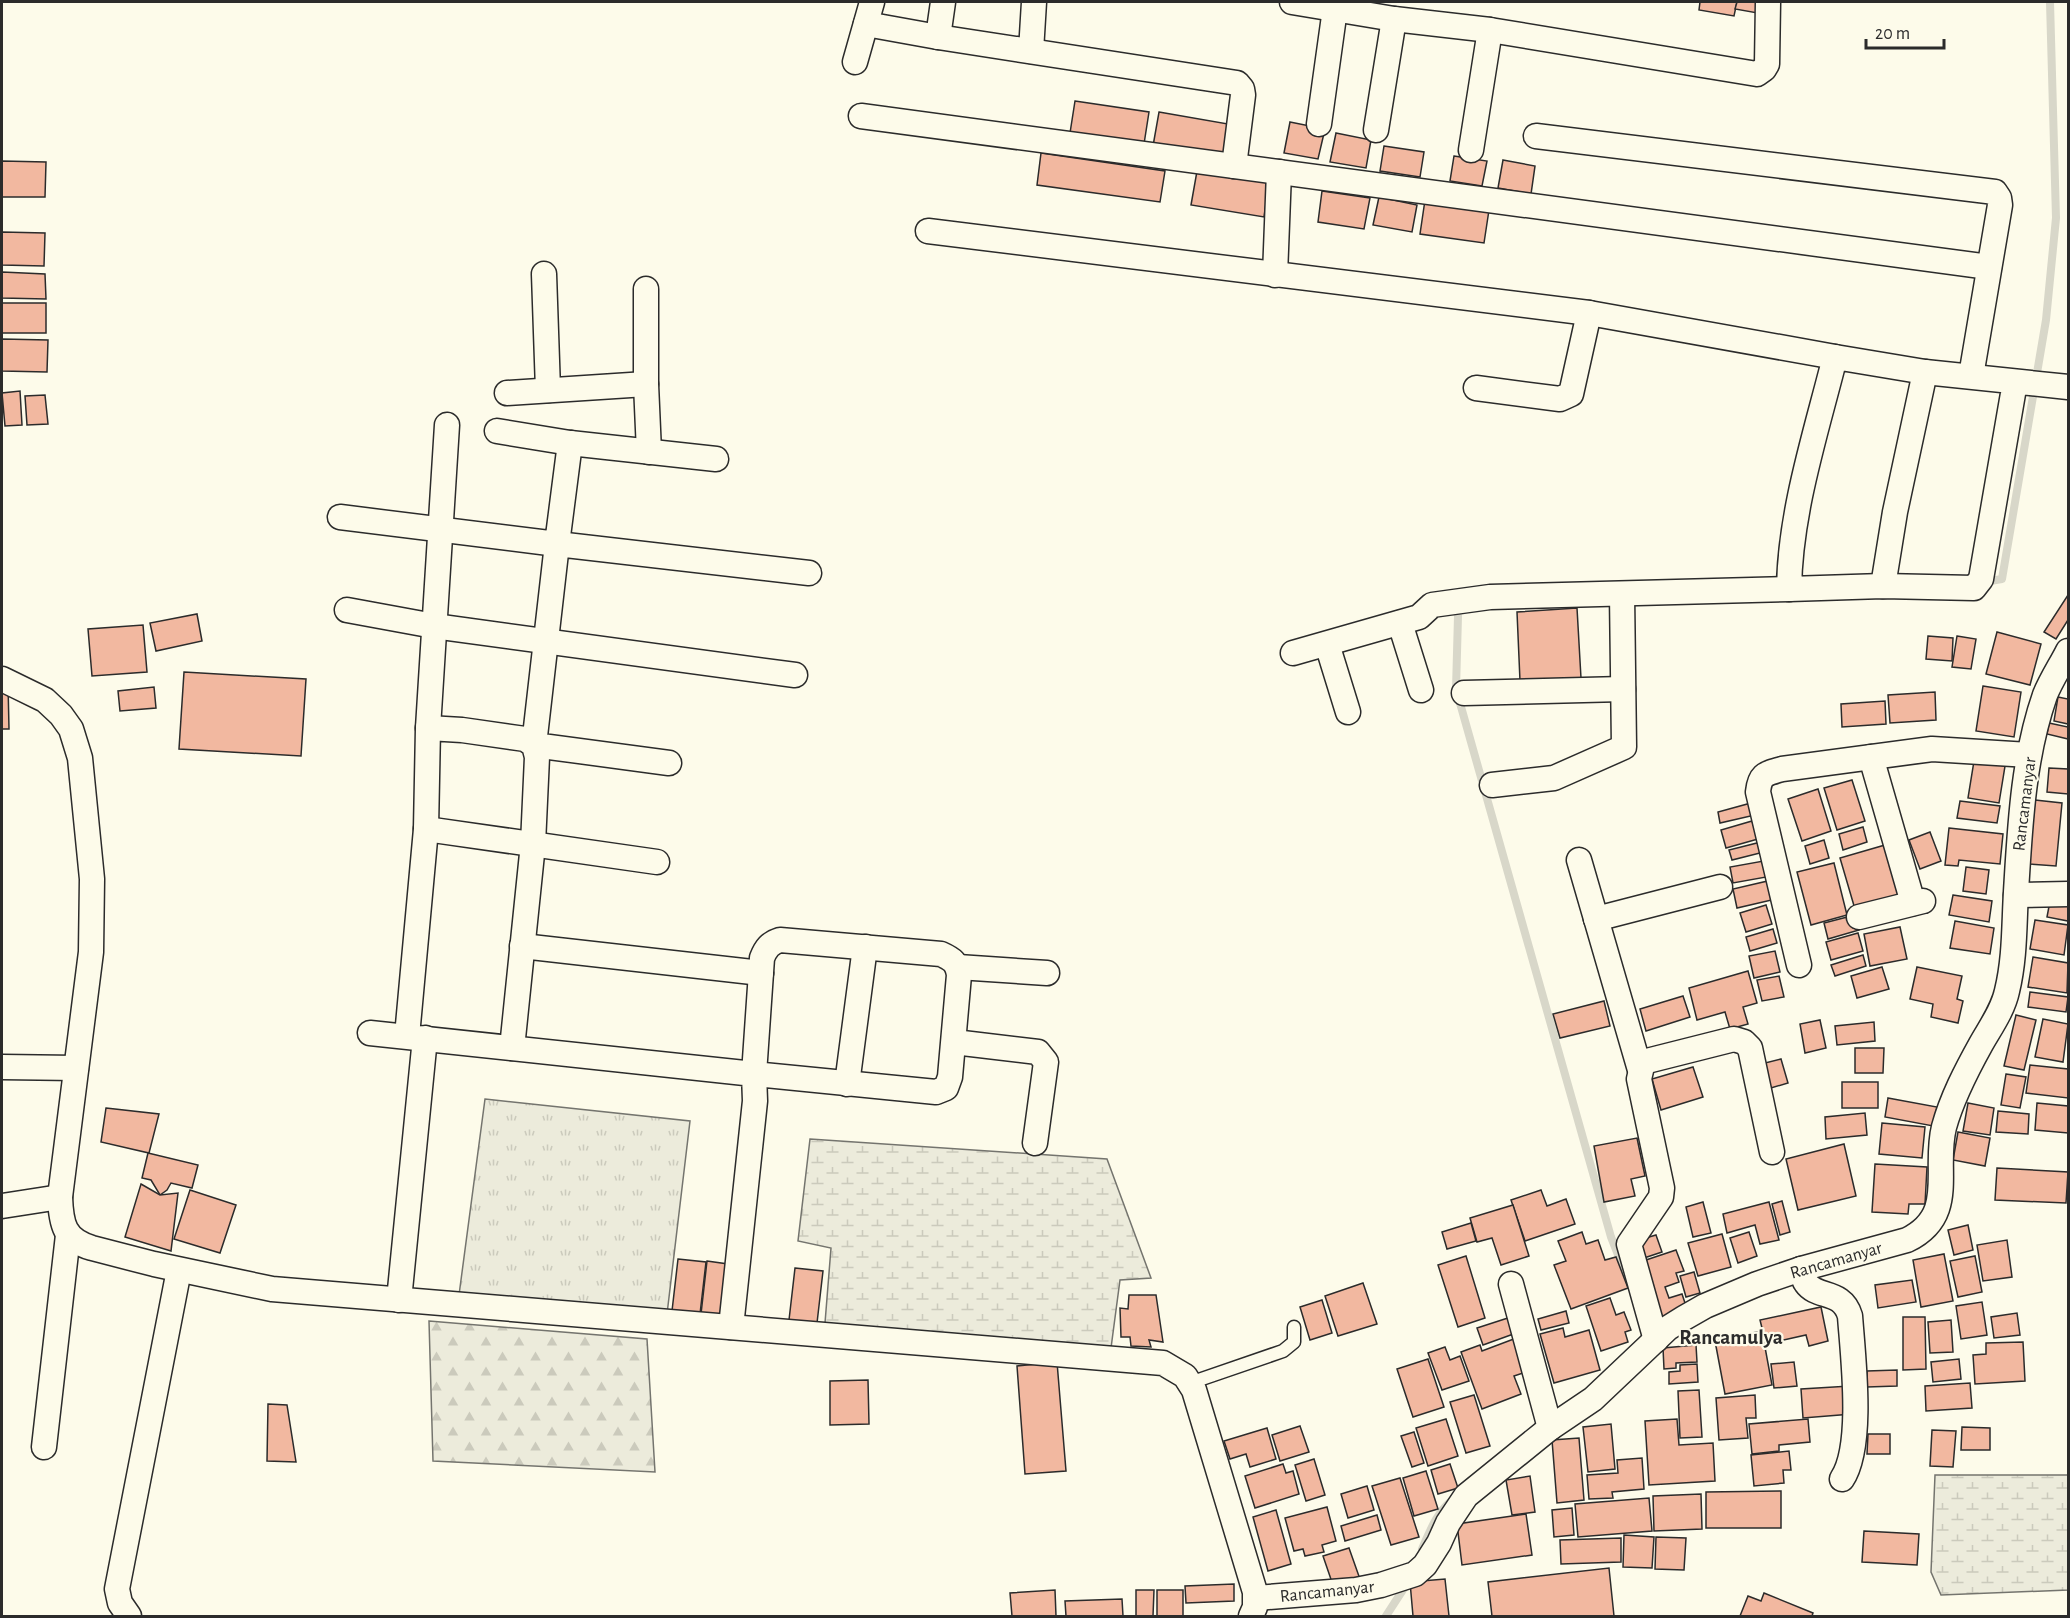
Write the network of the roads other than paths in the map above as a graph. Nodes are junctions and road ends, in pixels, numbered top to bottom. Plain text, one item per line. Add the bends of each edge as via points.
1 (943, 2) edge
2 (1034, 2) edge
3 (1292, 2) edge
4 (1768, 2) edge
5 (1335, 9) junction
6 (869, 13) edge
7 (1394, 19) junction
8 (1490, 30) junction
9 (938, 38) junction
10 (1031, 51) junction
11 (855, 62) dead end
12 (861, 116) dead end
13 (1319, 124) dead end
14 (1376, 130) dead end
15 (1536, 136) dead end
16 (1471, 150) dead end
17 (1234, 166) junction
18 (1279, 172) junction
19 (928, 231) dead end
20 (1989, 267) junction
21 (544, 274) dead end
22 (1275, 275) junction
23 (646, 289) dead end
24 (1589, 313) junction
25 (1835, 357) junction
26 (1926, 372) junction
27 (1971, 376) junction
28 (2022, 383) junction
29 (646, 384) junction
30 (2061, 387) edge
31 (1476, 388) dead end
32 (548, 390) junction
33 (507, 393) dead end
34 (447, 425) dead end
35 (497, 431) dead end
36 (570, 443) junction
37 (649, 452) junction
38 (716, 459) dead end
39 (340, 517) dead end
40 (442, 530) junction
41 (557, 543) junction
42 (809, 573) dead end
43 (1883, 586) junction
44 (1789, 589) junction
45 (1622, 594) junction
46 (347, 610) dead end
47 (1400, 622) junction
48 (434, 626) junction
49 (545, 642) junction
50 (1327, 644) junction
51 (2068, 651) edge
52 (1293, 653) dead end
53 (795, 675) dead end
54 (2, 679) edge
55 (1623, 689) junction
56 (1421, 690) dead end
57 (1464, 693) dead end
58 (1348, 712) dead end
59 (428, 728) junction
60 (534, 745) junction
61 (2029, 755) junction
62 (1871, 757) junction
63 (669, 762) dead end
64 (1492, 785) dead end
65 (426, 829) junction
66 (533, 844) junction
67 (1578, 860) dead end
68 (657, 862) dead end
69 (1719, 887) dead end
70 (2068, 894) edge
71 (2016, 895) junction
72 (1859, 917) dead end
73 (1596, 919) junction
74 (522, 946) junction
75 (865, 947) junction
76 (1799, 966) dead end
77 (958, 967) junction
78 (761, 973) junction
79 (1047, 973) dead end
80 (370, 1032) dead end
81 (416, 1037) junction
82 (954, 1042) junction
83 (512, 1048) junction
84 (2, 1067) edge
85 (76, 1068) junction
86 (1640, 1070) junction
87 (754, 1074) junction
88 (847, 1084) junction
89 (1035, 1143) dead end
90 (1772, 1152) dead end
91 (60, 1197) junction
92 (2, 1206) edge
93 (68, 1235) junction
94 (179, 1269) junction
95 (1801, 1269) junction
96 (1511, 1284) dead end
97 (399, 1300) junction
98 (1294, 1327) dead end
99 (731, 1328) junction
100 (1656, 1340) junction
101 (1190, 1383) junction
102 (1550, 1428) junction
103 (44, 1447) dead end
104 (1842, 1479) dead end
105 (1254, 1607) edge
106 (129, 1617) edge

1 - 9 street
2 - 10 street
3 - 5 street
4 - 8 street via 1767,64 1757,74
5 - 7 street
5 - 13 street
6 - 9 street
6 - 11 street
7 - 8 street
7 - 14 street
8 - 16 street
9 - 10 street
10 - 17 street via 1237,83 1243,95
12 - 17 street
15 - 20 street via 1995,192 2000,205
17 - 18 street
18 - 20 street
18 - 22 street
19 - 22 street
20 - 27 street
21 - 32 street
22 - 24 street
23 - 29 street
24 - 25 street
24 - 31 street via 1571,394 1560,399
25 - 26 street
25 - 44 street via 1799,502
26 - 27 street
26 - 43 street
27 - 28 street
28 - 30 street
28 - 43 street via 1981,579 1970,590
29 - 32 street
29 - 37 street
32 - 33 street
34 - 40 street
35 - 36 street
36 - 37 street
36 - 41 street
37 - 38 street
39 - 40 street
40 - 41 street
40 - 48 street
41 - 42 street
41 - 49 street
43 - 44 street
44 - 45 street
45 - 47 street via 1490,597 1432,605 1419,617
45 - 55 street
46 - 48 street
47 - 50 street
47 - 56 street
48 - 49 street
48 - 59 street
49 - 53 street
49 - 60 street
50 - 52 street
50 - 58 street
51 - 61 street, Rancamanyar via 2046,693
54 - 85 street via 45,700 61,715 80,758 92,879 92,941
55 - 57 street
55 - 64 street via 1624,747 1554,778
59 - 60 street via 525,740
59 - 65 street
60 - 63 street
60 - 66 street via 537,757
61 - 62 street via 1932,749
61 - 71 street, Rancamanyar
62 - 72 street via 1918,902
62 - 76 street via 1782,769 1759,780 1758,792
65 - 66 street
65 - 81 street
66 - 68 street
66 - 74 street
67 - 73 street
69 - 73 street
70 - 71 street
71 - 95 street, Rancamanyar via 2006,995 1949,1109 1943,1131 1939,1201 1932,1222 1915,1236
73 - 86 street
74 - 78 street
74 - 83 street
75 - 77 street via 941,954
75 - 78 street via 780,940 766,948
75 - 88 street
77 - 79 street
77 - 82 street
78 - 87 street
80 - 81 street
81 - 83 street
81 - 97 street
82 - 88 street via 950,1077 946,1088 936,1092
82 - 89 street via 1038,1052 1046,1062
83 - 87 street
84 - 85 street
85 - 91 street
86 - 90 street via 1642,1062 1734,1039 1744,1042 1750,1048
86 - 100 street via 1662,1188 1661,1197 1629,1244
87 - 88 street
87 - 99 street via 755,1101
91 - 92 street
91 - 93 street via 61,1219
93 - 94 street via 83,1246
93 - 103 street
94 - 97 street via 272,1289
94 - 106 street via 117,1589
95 - 100 street, Rancamanyar via 1693,1312
95 - 104 street via 1808,1286 1841,1301 1850,1316 1855,1417 1850,1463
96 - 102 street
97 - 99 street
98 - 101 lane via 1294,1342 1283,1351
99 - 101 street via 1163,1363
100 - 102 street, Rancamanyar via 1593,1399
101 - 105 street
102 - 105 street, Rancamanyar via 1466,1496 1425,1565 1415,1574 1381,1585

